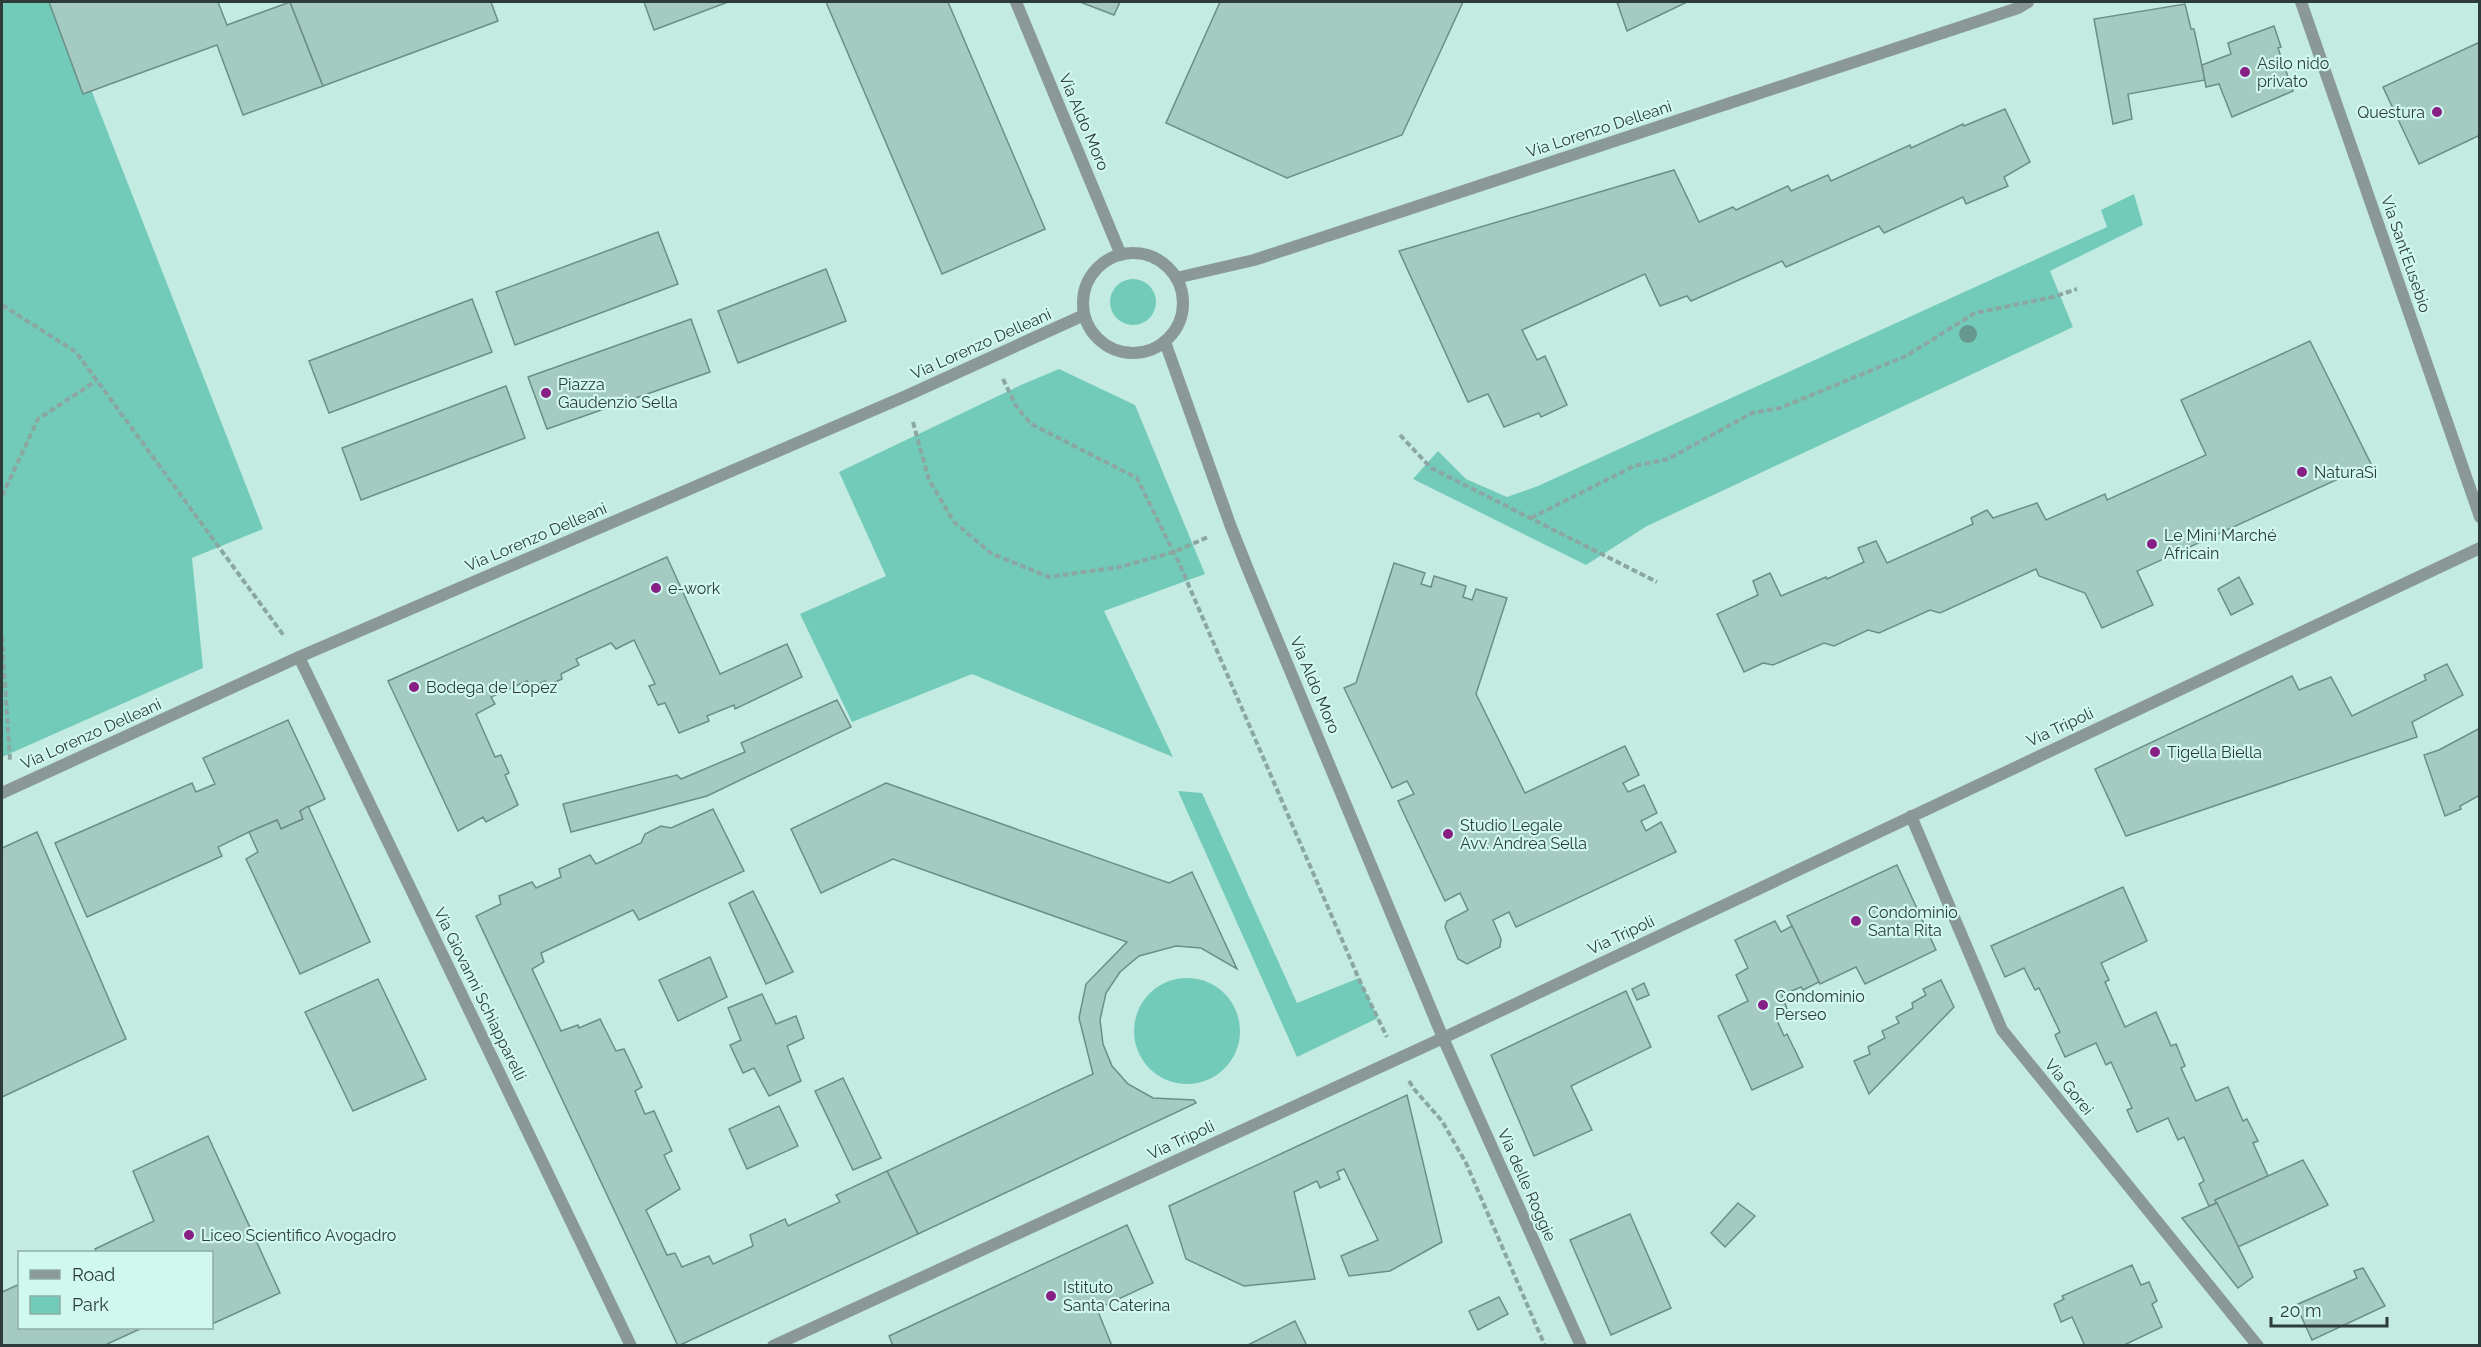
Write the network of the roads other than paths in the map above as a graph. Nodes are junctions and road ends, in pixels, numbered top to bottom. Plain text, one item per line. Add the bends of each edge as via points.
1 (1016, 2) edge
2 (2028, 2) edge
3 (2301, 2) edge
4 (1121, 255) junction
5 (1176, 278) junction
6 (1084, 315) junction
7 (1165, 342) junction
8 (2480, 517) edge
9 (2480, 548) edge
10 (299, 657) junction
11 (7, 790) edge
12 (1911, 816) junction
13 (1443, 1038) junction
14 (631, 1346) edge
15 (773, 1346) edge
16 (1581, 1346) edge
17 (2258, 1346) edge

1 - 4 street, Via Aldo Moro
2 - 5 street, Via Lorenzo Delleani via 1264,256
3 - 8 street, Via Sant'Eusebio
4 - 5 street via 1153,257
4 - 6 street via 1095,271 1083,299
5 - 7 street via 1184,305 1175,332
6 - 7 street via 1102,342 1117,350 1134,353
6 - 10 street, Via Lorenzo Delleani via 906,396
7 - 13 street, Via Aldo Moro via 1231,527
9 - 12 street, Via Tripoli
10 - 11 street, Via Lorenzo Delleani
10 - 14 street, Via Giovanni Schiapparelli
12 - 13 street, Via Tripoli
12 - 17 street, Via Gorei via 2001,1030
13 - 15 street, Via Tripoli
13 - 16 street, Via delle Roggie

